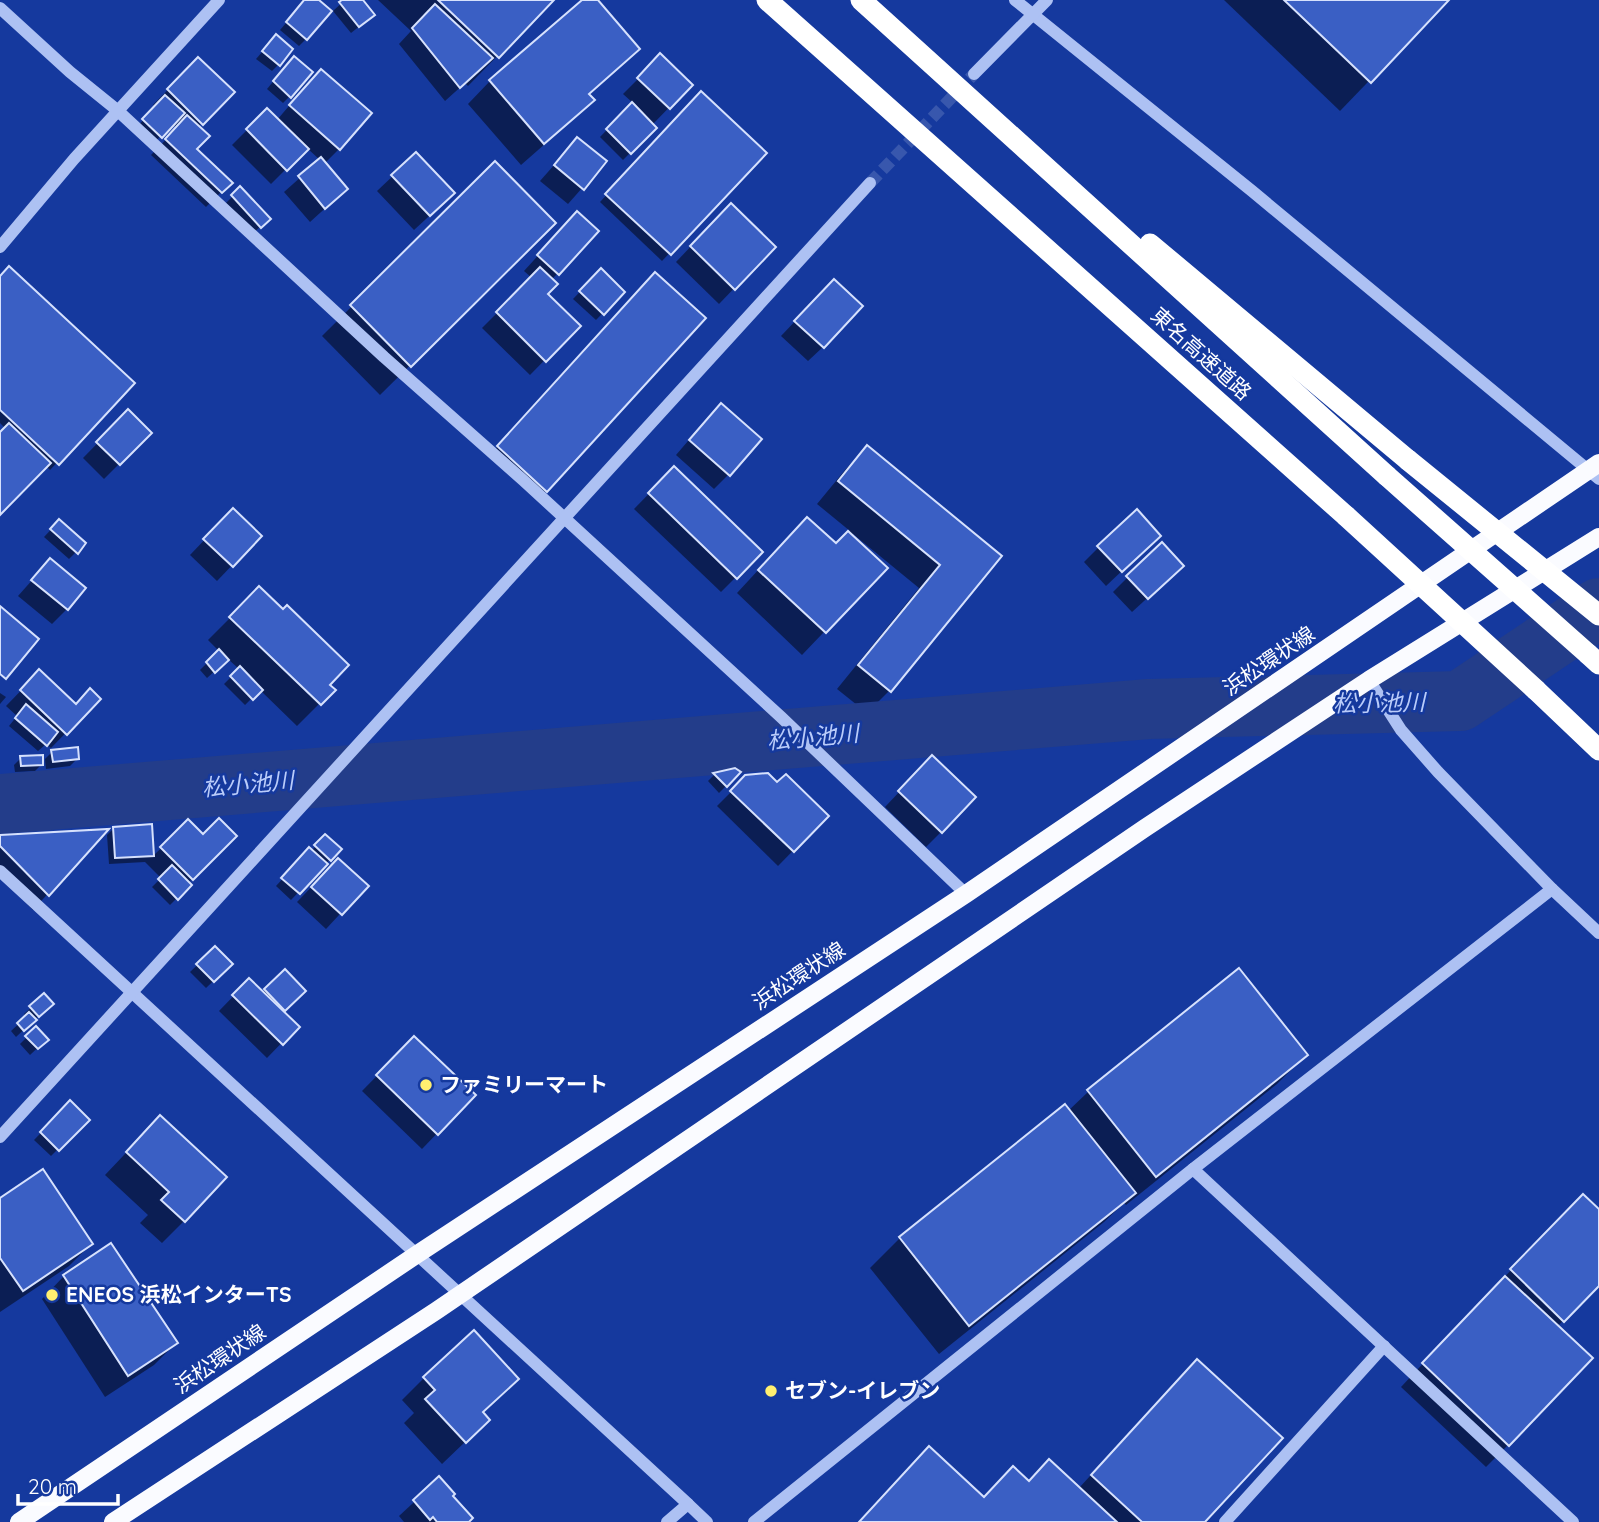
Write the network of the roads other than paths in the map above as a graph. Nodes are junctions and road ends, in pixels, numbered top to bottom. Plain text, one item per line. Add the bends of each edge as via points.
1 (219, 0) edge
2 (767, 0) edge
3 (1015, 0) edge
4 (1047, 0) edge
5 (865, 4) edge
6 (0, 8) edge
7 (1033, 15) junction
8 (974, 74) tunnel mouth
9 (117, 110) junction
10 (870, 183) tunnel mouth
11 (0, 247) edge
12 (1595, 471) edge
13 (564, 519) junction
14 (1599, 537) edge
15 (1599, 615) edge
16 (1594, 659) edge
17 (1368, 680) junction
18 (1599, 750) edge
19 (0, 871) edge
20 (1552, 889) junction
21 (967, 894) junction
22 (1599, 933) edge
23 (134, 992) junction
24 (0, 1137) edge
25 (1193, 1169) junction
26 (416, 1255) junction
27 (459, 1295) junction
28 (1384, 1346) junction
29 (688, 1504) junction
30 (19, 1522) edge
31 (113, 1522) edge
32 (667, 1522) edge
33 (707, 1522) edge
34 (754, 1522) edge
35 (1225, 1522) edge
36 (1573, 1522) edge

1 - 9 street
2 - 18 highway, 東名高速道路, bridge via 1346,516
3 - 7 street
4 - 7 street
5 - 15 highway, bridge
5 - 16 highway, 東名高速道路, bridge
6 - 9 street
7 - 8 street
7 - 12 street
9 - 11 street
9 - 13 street
10 - 13 street
12 - 21 main road, 浜松環状線
13 - 21 street
13 - 23 street
14 - 17 main road
17 - 20 street via 1401,730
17 - 27 main road
19 - 23 street
20 - 22 street
20 - 25 street
21 - 26 main road, 浜松環状線
23 - 24 street
23 - 26 street
25 - 28 street
25 - 34 street
26 - 27 street
26 - 30 main road, 浜松環状線
27 - 29 street
27 - 31 main road
28 - 35 street
28 - 36 street
29 - 32 street
29 - 33 street

